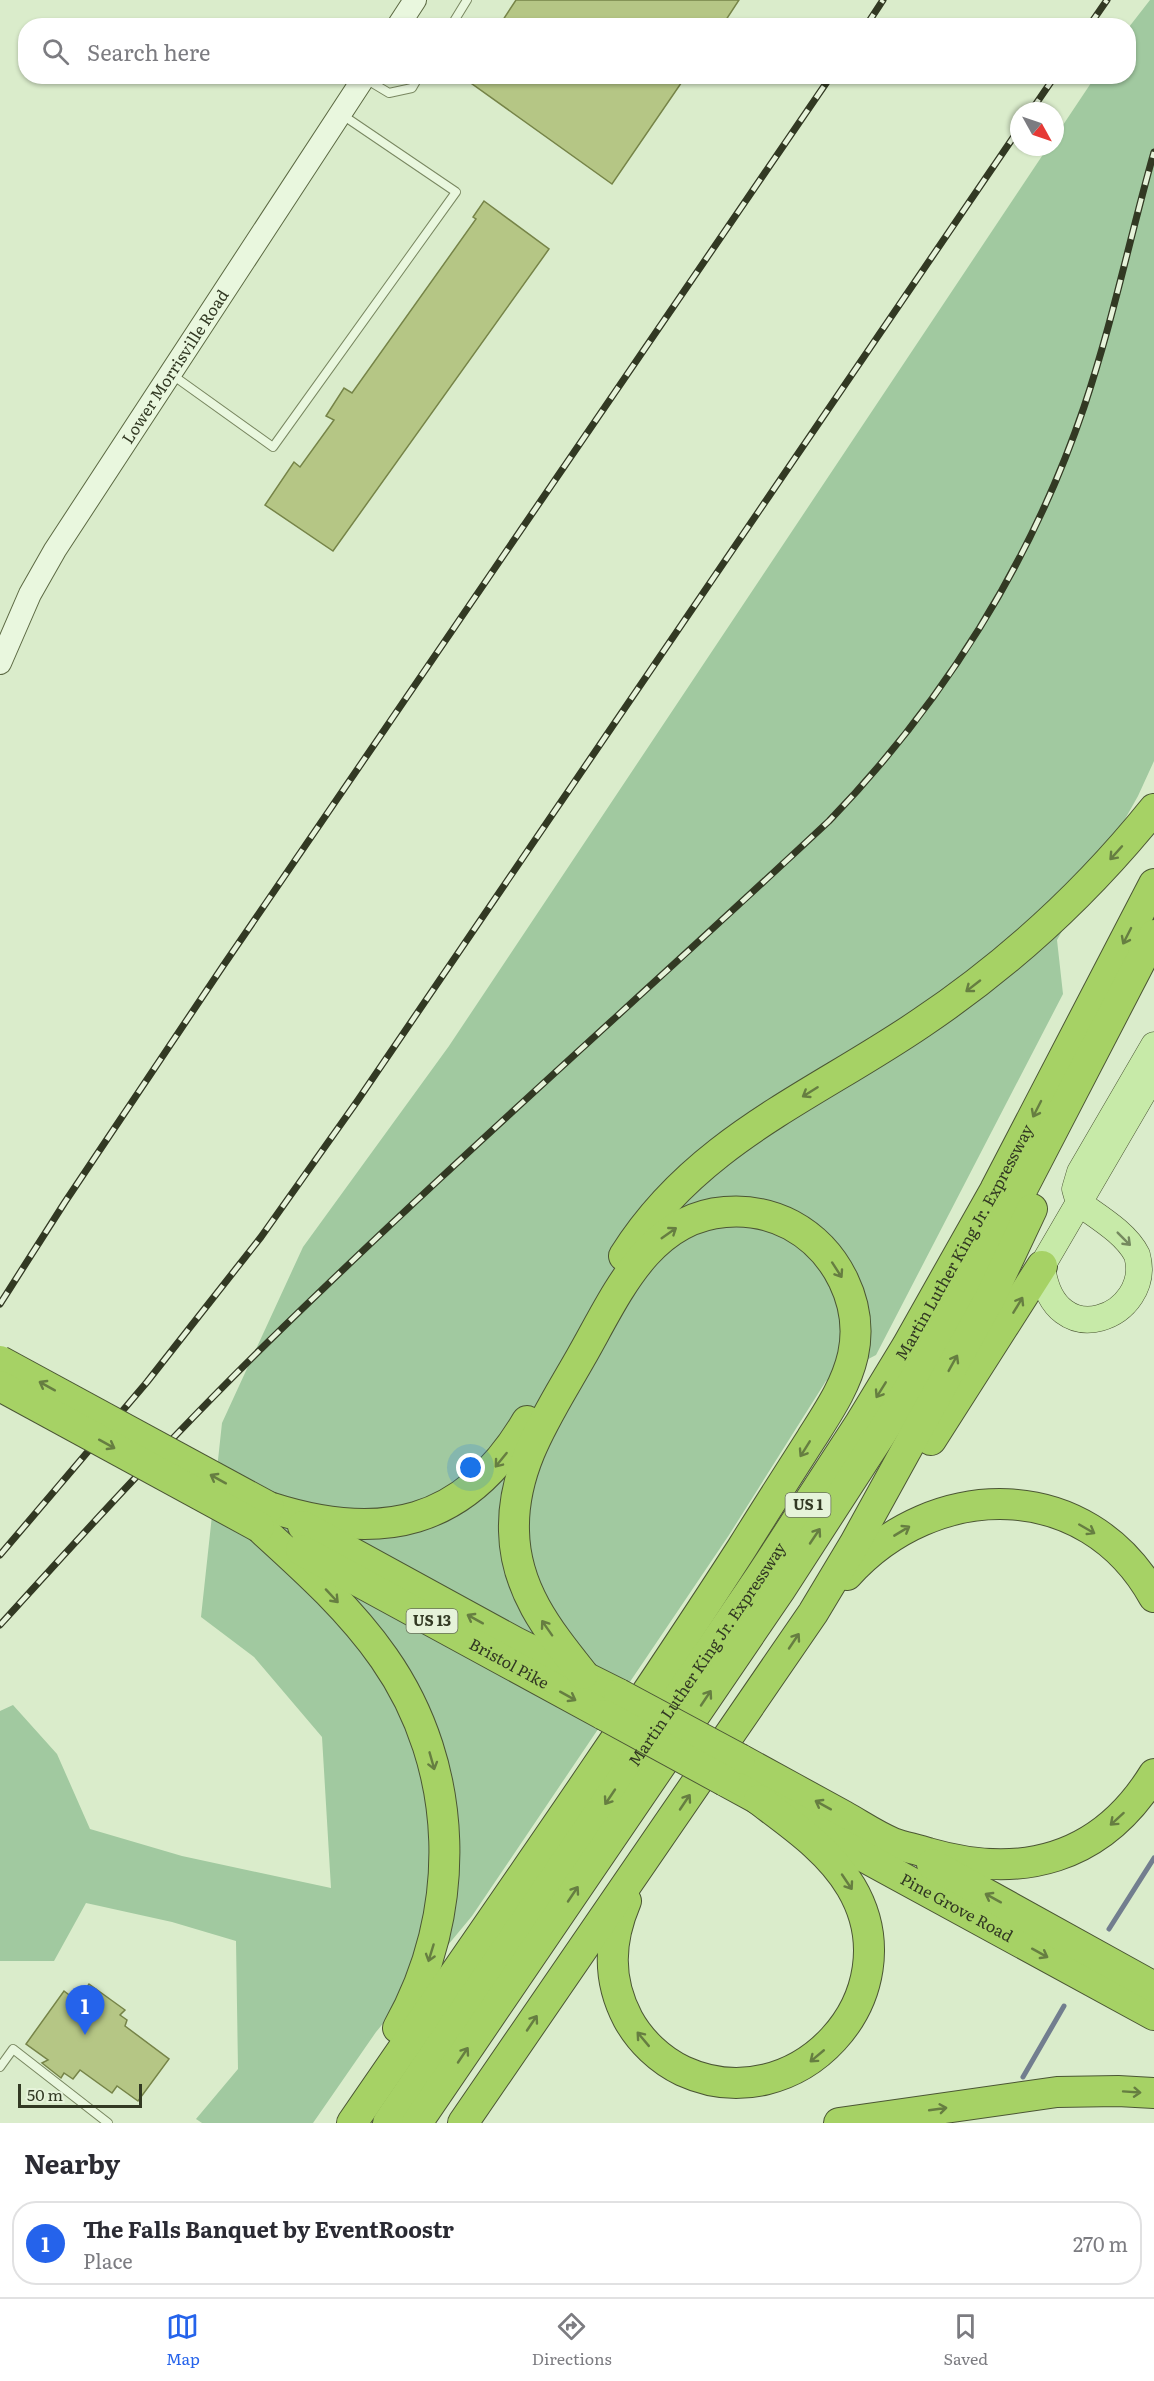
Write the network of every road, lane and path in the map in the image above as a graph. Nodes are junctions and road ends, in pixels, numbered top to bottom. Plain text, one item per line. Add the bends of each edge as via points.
1 (415, 0) edge
2 (467, 0) edge
3 (403, 18) edge
4 (456, 18) edge
5 (359, 84) edge
6 (375, 84) edge
7 (414, 84) edge
8 (340, 114) junction
9 (170, 374) junction
10 (0, 663) edge
11 (1154, 809) edge
12 (1154, 884) edge
13 (1154, 935) edge
14 (1122, 996) junction
15 (1154, 1045) edge
16 (1153, 1077) edge
17 (1078, 1203) junction
18 (1042, 1266) junction
19 (0, 1361) edge
20 (0, 1386) edge
21 (264, 1517) junction
22 (855, 1544) junction
23 (1154, 1597) edge
24 (813, 1613) junction
25 (583, 1674) junction
26 (612, 1704) junction
27 (732, 1770) junction
28 (1154, 1774) edge
29 (759, 1800) junction
30 (893, 1843) junction
31 (640, 1868) junction
32 (1154, 1987) edge
33 (1154, 2015) edge
34 (0, 2067) edge
35 (1154, 2093) edge
36 (108, 2123) edge
37 (345, 2123) edge
38 (352, 2123) edge
39 (388, 2123) edge
40 (417, 2123) edge
41 (463, 2123) edge
42 (839, 2123) edge

1 - 3 street
2 - 4 lane
5 - 8 street, Lower Morrisville Road
6 - 7 lane via 389,93
8 - 9 street, Lower Morrisville Road
8 - 9 lane via 456,192 273,447
9 - 10 street, Lower Morrisville Road via 41,573
11 -> 21 highway via 1075,897 997,967 919,1025 724,1147 680,1185 631,1244 515,1441 482,1480 449,1503 394,1522 352,1525
12 -> 39 highway, Martin Luther King Jr. Expressway / US 1 via 908,1346 760,1577
13 - 14 highway, Martin Luther King Jr. Expressway / US 1
22 -> 14 highway via 1010,1257
40 -> 14 highway, Martin Luther King Jr. Expressway / US 1 via 780,1590 879,1437 972,1281
15 - 17 main road via 1080,1172 1075,1189
16 - 17 main road
17 - 18 main road
17 -> 18 main road via 1119,1233 1136,1254 1141,1278 1133,1299 1107,1318 1074,1317 1055,1303 1048,1292
22 -> 18 highway via 890,1503
21 -> 19 highway, US 13, bridge
20 -> 21 highway, US 13, bridge
25 -> 21 highway, US 13
21 -> 26 highway, Bristol Pike / US 13
21 -> 37 highway via 364,1632 398,1680 432,1759 443,1812 446,1870 432,1951 413,2000
22 - 24 highway
24 -> 23 highway via 859,1562 909,1526 951,1510 995,1503 1058,1515 1095,1533 1125,1558
31 -> 24 highway
25 - 26 highway, US 13
25 -> 38 highway via 535,1610 519,1570 514,1506 531,1447 629,1274 655,1243 688,1221 716,1213 760,1213 790,1224 826,1254 850,1294 855,1341 842,1387 687,1632
26 - 27 highway, Bristol Pike / US 13, bridge
27 - 29 highway, Bristol Pike / US 13
30 -> 27 highway, US 13
28 -> 30 highway via 1134,1803 1105,1829 1053,1858 1013,1865 970,1863
29 -> 31 highway via 807,1837 838,1869 859,1902 868,1937 869,1970 858,2005 842,2031 808,2063 769,2081 728,2085 693,2077 678,2069 640,2037 617,1995 611,1964 615,1931
29 -> 33 highway, Pine Grove Road
32 -> 30 highway, Pine Grove Road
41 -> 31 highway
34 - 36 lane via 13,2049
42 -> 35 highway via 1057,2092

